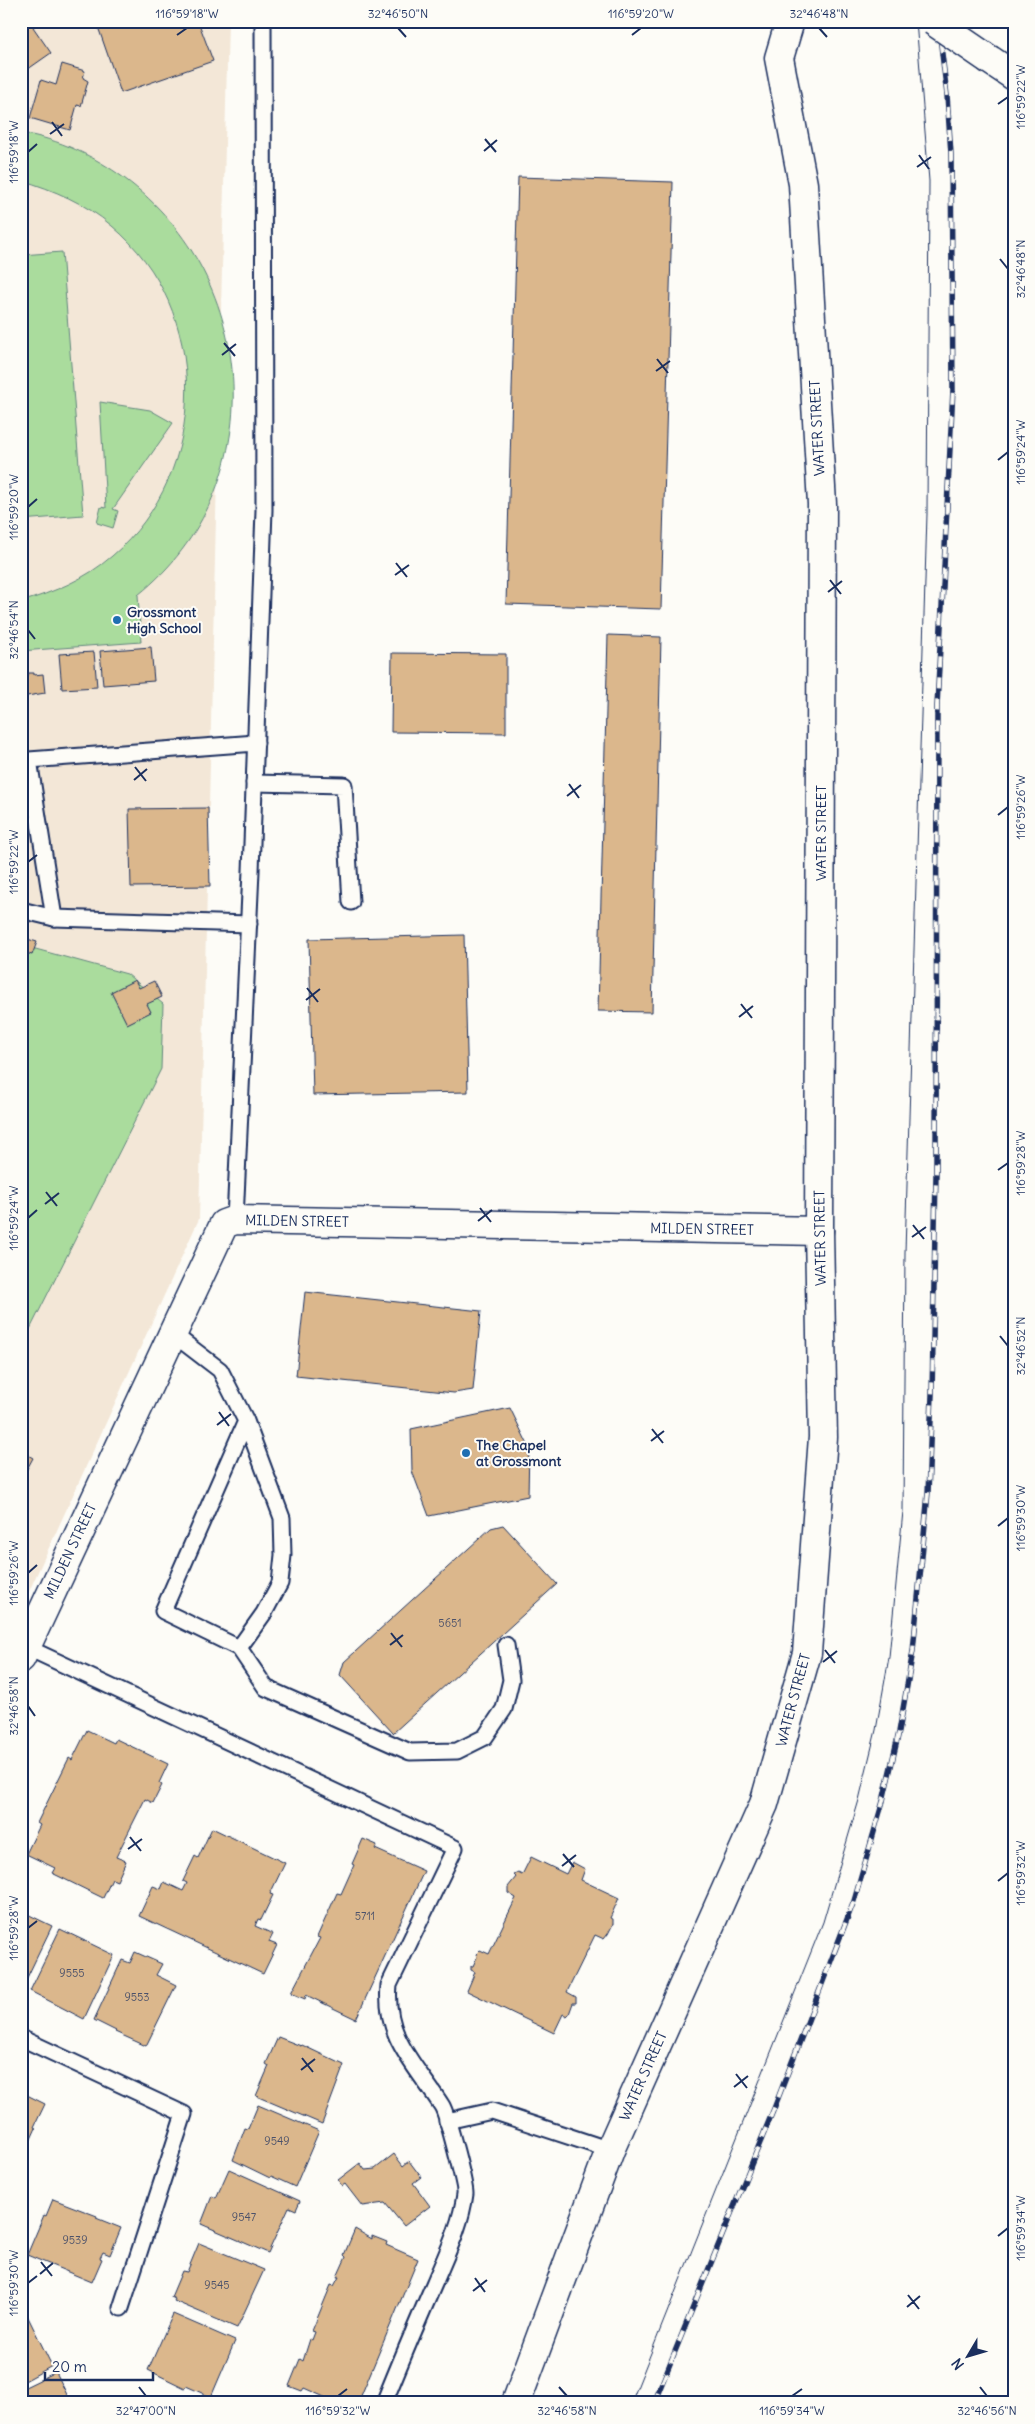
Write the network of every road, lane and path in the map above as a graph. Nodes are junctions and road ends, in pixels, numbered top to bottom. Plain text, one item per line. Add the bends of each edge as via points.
1 (263, 21) edge
2 (790, 21) edge
3 (933, 21) edge
4 (1014, 76) edge
5 (255, 750) junction
6 (254, 784) junction
7 (351, 902) dead end
8 (21, 910) edge
9 (54, 918) junction
10 (249, 924) junction
11 (235, 1220) junction
12 (819, 1231) junction
13 (173, 1334) junction
14 (246, 1421) junction
15 (506, 1645) dead end
16 (239, 1648) junction
17 (24, 1653) edge
18 (21, 2038) edge
19 (447, 2121) junction
20 (610, 2150) junction
21 (121, 2308) dead end
22 (384, 2403) edge
23 (516, 2403) edge

1 - 5 lane via 264,510
2 - 12 street, WATER STREET via 779,58 803,184 822,504
3 - 4 street, bridge
5 - 6 lane
5 - 9 lane via 29,760
6 - 7 lane via 344,784
6 - 10 lane
8 - 9 lane
9 - 10 lane
10 - 11 lane
11 - 12 street, MILDEN STREET
11 - 13 street, MILDEN STREET via 224,1224
12 - 20 street, WATER STREET via 824,1437 807,1653 764,1804
13 - 14 lane via 220,1370
13 - 17 street, MILDEN STREET
14 - 16 lane via 282,1518 283,1555 280,1583
14 - 16 lane via 163,1611
15 - 16 lane via 511,1680 504,1709 486,1737 457,1751 410,1752 266,1688
17 - 19 lane via 455,1848 389,1985 387,2004 390,2022 401,2044 444,2108
18 - 21 lane via 184,2114
19 - 20 lane via 492,2111
19 - 22 lane via 466,2192 457,2229
20 - 23 street, WATER STREET

